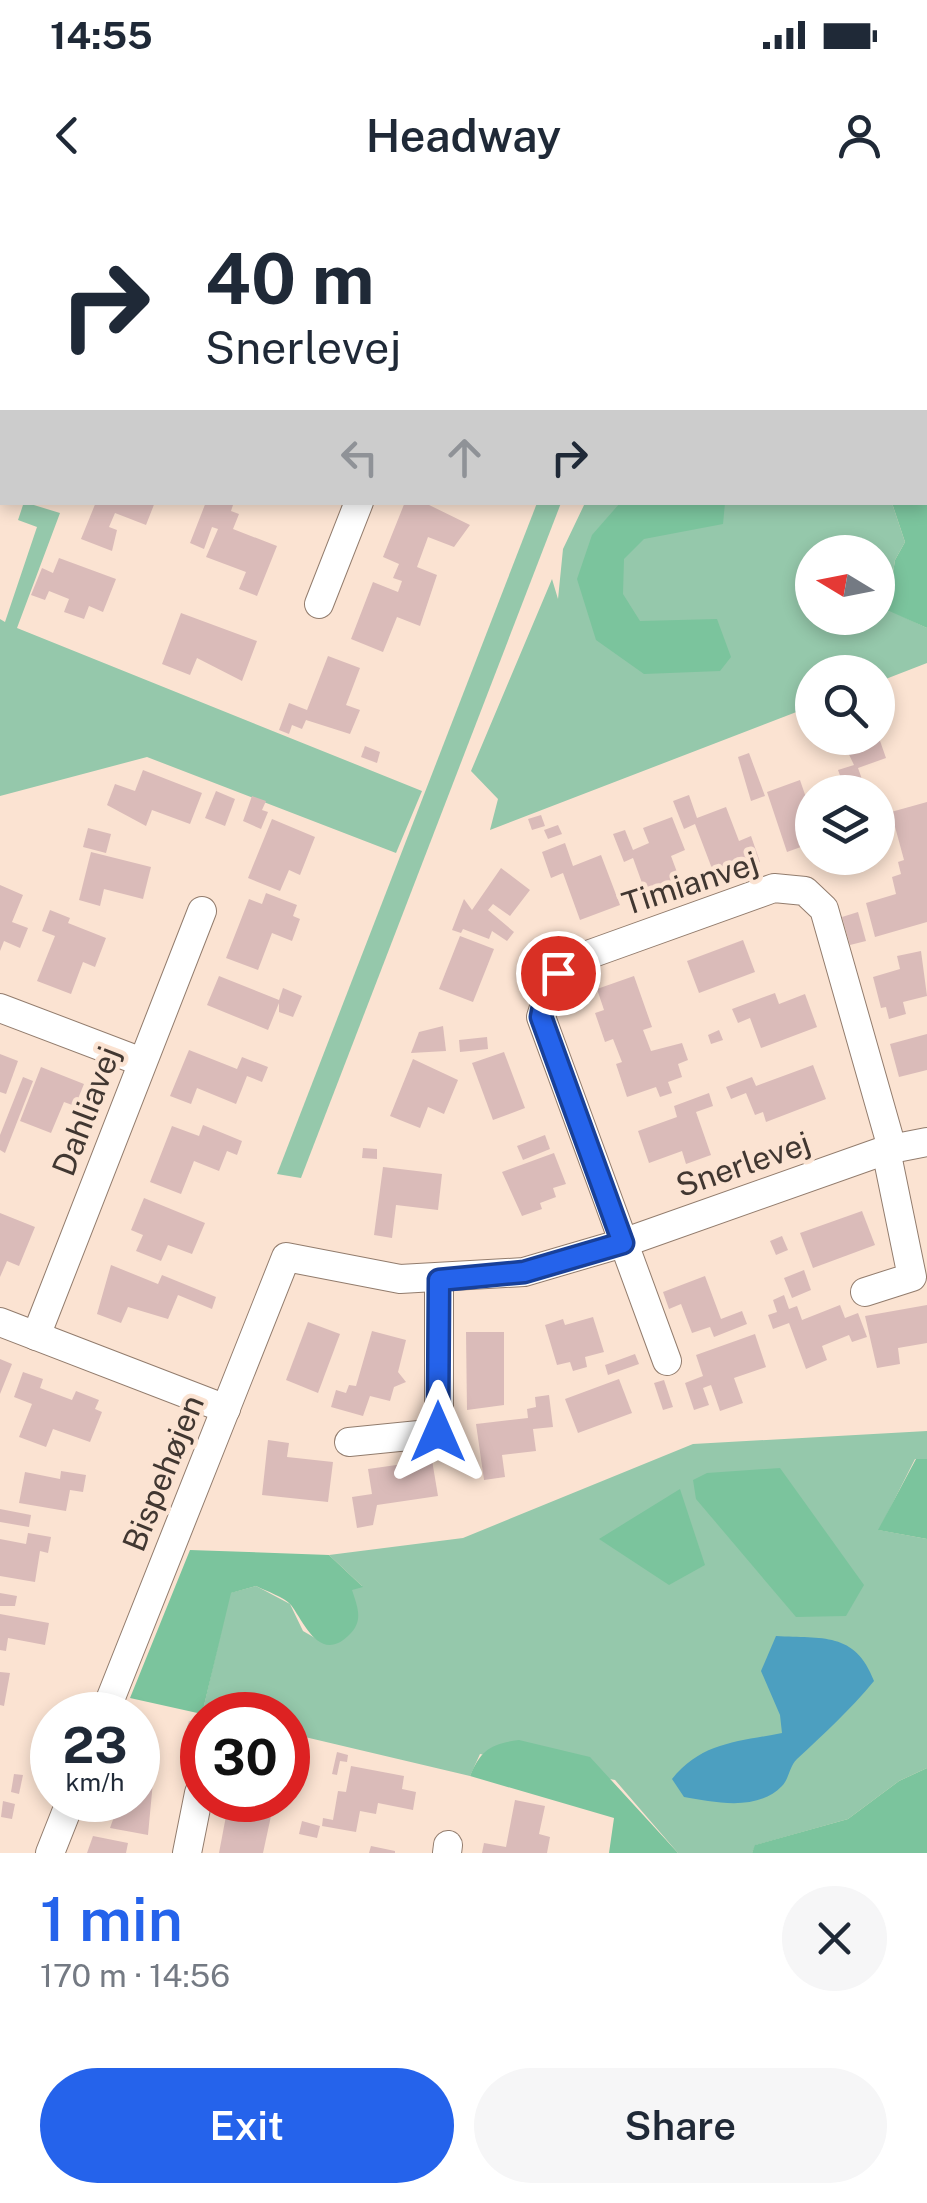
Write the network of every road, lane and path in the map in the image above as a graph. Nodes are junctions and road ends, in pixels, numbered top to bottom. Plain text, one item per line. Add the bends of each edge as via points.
1 (357, 505) edge
2 (319, 604) dead end
3 (202, 911) dead end
4 (0, 1008) edge
5 (142, 1062) junction
6 (927, 1142) edge
7 (889, 1149) junction
8 (623, 1243) junction
9 (286, 1256) joint
10 (439, 1280) junction
11 (865, 1292) dead end
12 (0, 1322) edge
13 (36, 1336) junction
14 (668, 1361) dead end
15 (226, 1409) junction
16 (349, 1442) dead end
17 (113, 1692) edge
18 (62, 1822) edge
19 (193, 1822) edge
20 (50, 1853) edge
21 (187, 1853) edge

1 - 2 street
3 - 5 street, Dahliavej
4 - 5 street
5 - 13 street, Dahliavej
6 - 7 street, Snerlevej
7 - 8 street, Snerlevej
7 - 8 street, Timianvej via 824,908 806,891 757,894 568,962 545,996 541,1017
7 - 11 street via 912,1278
8 - 10 street, Snerlevej via 524,1272
8 - 14 street
9 - 10 street, Snerlevej via 372,1276
9 - 15 street, Bispehøjen
10 - 16 street via 438,1432
12 - 13 street
13 - 15 street
15 - 17 street, Bispehøjen
18 - 20 street
19 - 21 street

